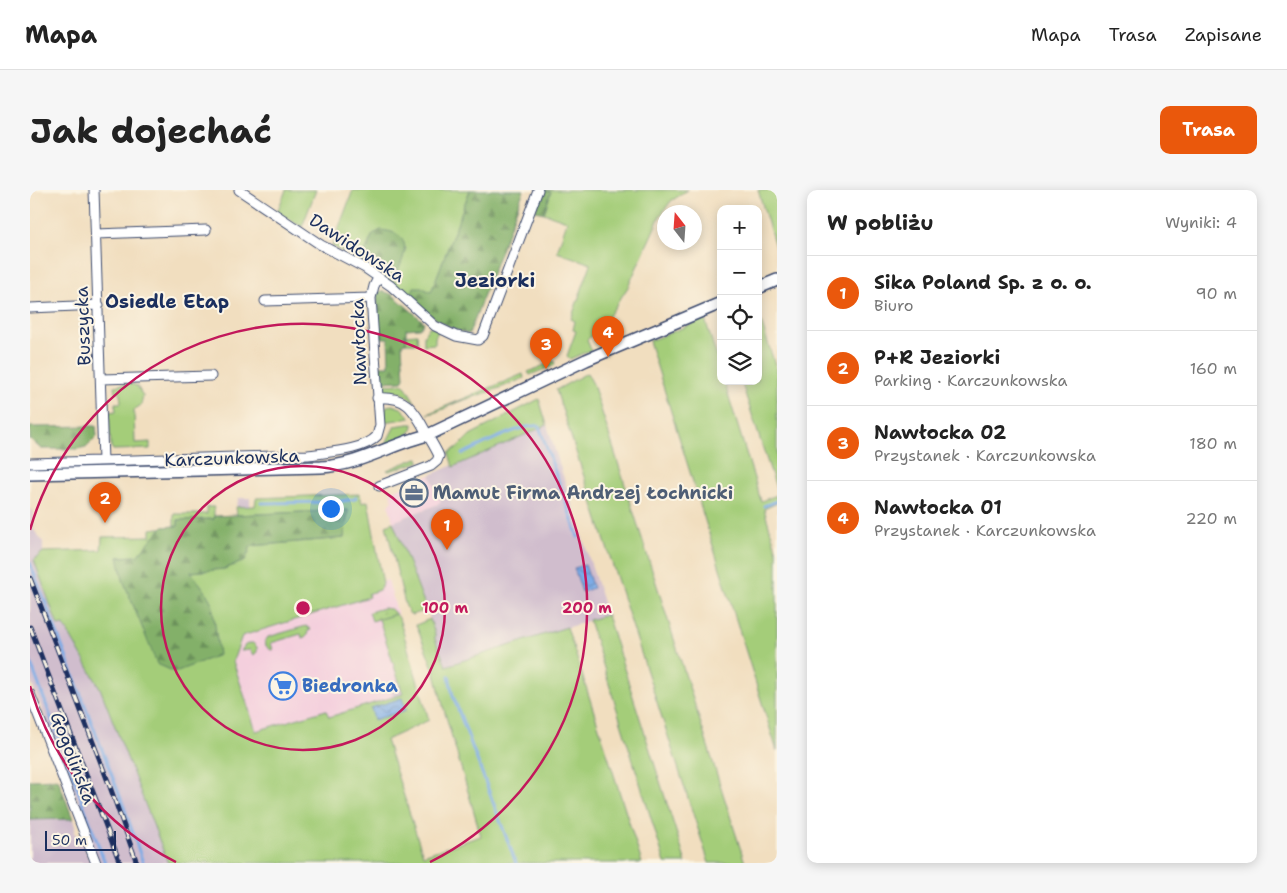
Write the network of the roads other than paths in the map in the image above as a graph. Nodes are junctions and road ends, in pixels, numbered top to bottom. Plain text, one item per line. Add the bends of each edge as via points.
1 (94, 190) edge
2 (239, 190) edge
3 (538, 190) edge
4 (206, 230) dead end
5 (96, 234) junction
6 (378, 278) junction
7 (777, 280) edge
8 (762, 286) edge
9 (371, 298) junction
10 (265, 301) dead end
11 (99, 305) junction
12 (717, 305) edge
13 (30, 308) edge
14 (211, 376) dead end
15 (101, 379) junction
16 (377, 398) junction
17 (428, 435) junction
18 (103, 461) junction
19 (30, 469) edge
20 (30, 482) edge
21 (379, 486) dead end
22 (30, 694) edge
23 (96, 863) edge

1 - 5 street, Buszycka
2 - 6 street, Dawidowska
3 - 6 street, Dawidowska via 480,339 474,340 436,326
4 - 5 street
5 - 11 street, Buszycka
6 - 9 street, Nawłocka
7 - 8 street
9 - 10 street
9 - 16 street, Nawłocka
11 - 13 street
11 - 15 street, Buszycka
12 - 17 street, Karczunkowska via 586,360
14 - 15 street
15 - 18 street, Buszycka
16 - 17 street, Nawłocka via 405,402
16 - 18 street, Karczunkowska via 380,425 377,436 364,445 308,455
17 - 19 street, Karczunkowska via 360,461 330,467
17 - 20 street, Karczunkowska via 416,445 388,458 329,472
17 - 21 street, Nawłocka via 439,456 437,462
18 - 19 street, Karczunkowska
22 - 23 street, Gogolińska

